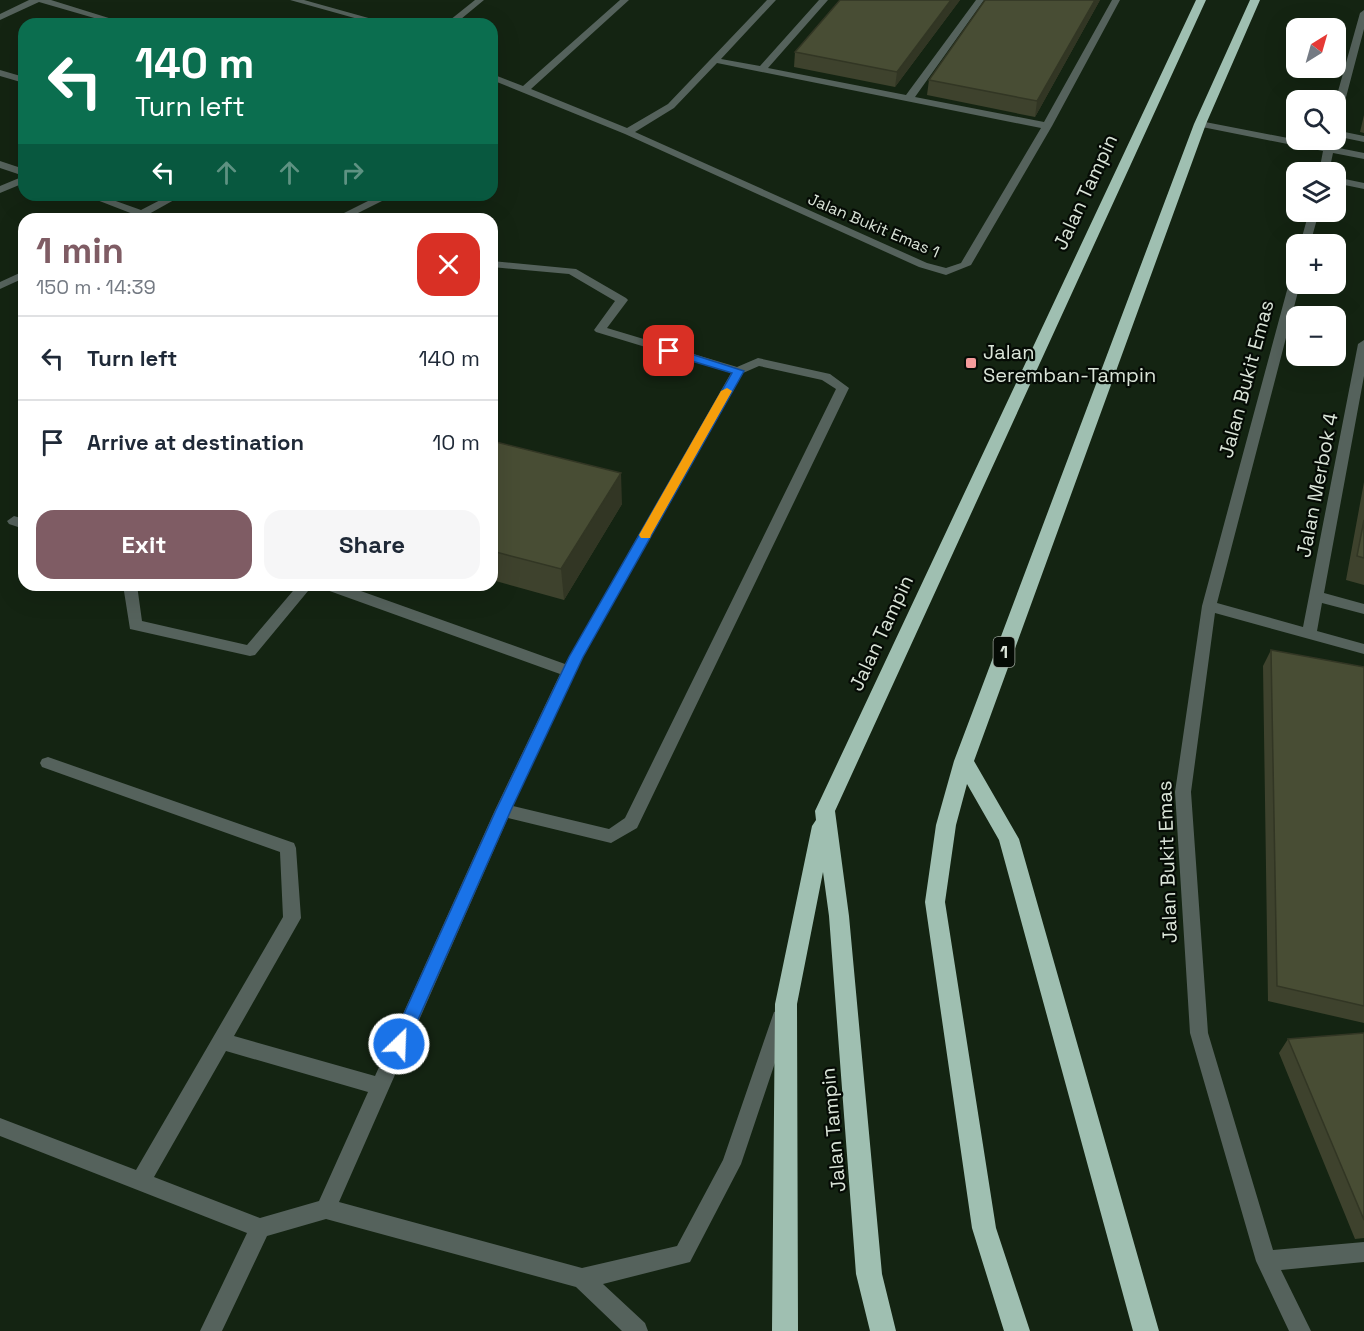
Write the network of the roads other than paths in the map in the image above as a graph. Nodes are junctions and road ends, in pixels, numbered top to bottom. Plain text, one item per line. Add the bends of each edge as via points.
1 (43, 0) edge
2 (294, 0) edge
3 (480, 0) edge
4 (625, 0) edge
5 (772, 0) edge
6 (824, 0) edge
7 (980, 0) edge
8 (1116, 0) edge
9 (1201, 0) edge
10 (1255, 0) edge
11 (1364, 13) edge
12 (0, 17) edge
13 (104, 18) edge
14 (363, 18) edge
15 (457, 18) edge
16 (1359, 47) edge
17 (715, 60) junction
18 (762, 69) junction
19 (0, 73) edge
20 (18, 78) edge
21 (498, 79) edge
22 (525, 90) junction
23 (1345, 90) edge
24 (909, 98) junction
25 (1200, 124) junction
26 (1047, 126) junction
27 (628, 132) junction
28 (1346, 136) edge
29 (1286, 137) edge
30 (1364, 139) edge
31 (1346, 150) edge
32 (1364, 156) edge
33 (0, 164) edge
34 (18, 171) edge
35 (18, 182) edge
36 (1346, 182) edge
37 (1364, 186) edge
38 (0, 190) edge
39 (107, 201) edge
40 (166, 201) edge
41 (376, 201) edge
42 (142, 213) joint
43 (350, 213) edge
44 (498, 265) edge
45 (18, 277) edge
46 (0, 286) edge
47 (1292, 294) edge
48 (1363, 352) edge
49 (738, 371) junction
50 (131, 591) edge
51 (301, 591) edge
52 (346, 591) edge
53 (1316, 596) junction
54 (1209, 606) junction
55 (1364, 609) edge
56 (1309, 634) junction
57 (1364, 649) edge
58 (570, 672) junction
59 (964, 761) junction
60 (48, 763) dead end
61 (503, 810) junction
62 (825, 811) junction
63 (786, 1004) junction
64 (222, 1041) junction
65 (380, 1086) junction
66 (0, 1127) edge
67 (140, 1182) junction
68 (326, 1209) junction
69 (260, 1228) junction
70 (1364, 1252) edge
71 (1266, 1260) junction
72 (582, 1278) junction
73 (211, 1331) edge
74 (637, 1331) edge
75 (785, 1331) edge
76 (883, 1331) edge
77 (1017, 1331) edge
78 (1146, 1331) edge
79 (1300, 1331) edge

1 - 12 street
1 - 13 street
2 - 14 street
3 - 15 street
4 - 22 street
5 - 17 street
6 - 18 street
7 - 24 street
8 - 26 street, Jalan Bukit Emas 1
9 - 62 highway, Jalan Tampin
10 - 25 highway, 1
11 - 16 street
16 - 23 street
17 - 18 street
17 - 27 street via 671,106
18 - 24 street
19 - 20 street
21 - 22 street, Jalan Bukit Emas 1
22 - 27 street, Jalan Bukit Emas 1
24 - 26 street
25 - 29 street
25 - 59 highway, 1
26 - 27 street, Jalan Bukit Emas 1 via 965,265 946,272
28 - 30 street
31 - 32 street
33 - 34 street
35 - 38 street
36 - 37 street
39 - 42 street
40 - 42 street
41 - 43 street
44 - 49 street via 572,271 622,300 600,330
45 - 46 street
47 - 54 street, Jalan Bukit Emas
48 - 53 street, Jalan Merbok 4
49 - 58 street
49 - 61 street via 758,362 826,377 843,388 631,823 610,836
50 - 51 street via 135,625 250,651
52 - 58 street
53 - 55 street
53 - 56 street, Jalan Merbok 4
54 - 56 street
54 - 71 street, Jalan Bukit Emas via 1183,792 1199,1032
56 - 57 street
58 - 61 street
59 - 77 highway, 1 via 946,825 935,902 984,1228
59 - 78 highway via 1009,839
60 - 64 street via 288,848 292,918
61 - 65 street
62 - 63 highway
62 - 76 highway, Jalan Tampin via 839,916 869,1274
63 - 72 street via 731,1164 682,1255
63 - 75 highway
64 - 65 street
64 - 67 street
65 - 68 street
66 - 67 street
67 - 69 street
68 - 69 street
68 - 72 street
69 - 73 street
70 - 71 street
71 - 79 street, Jalan Bukit Emas
72 - 74 street

